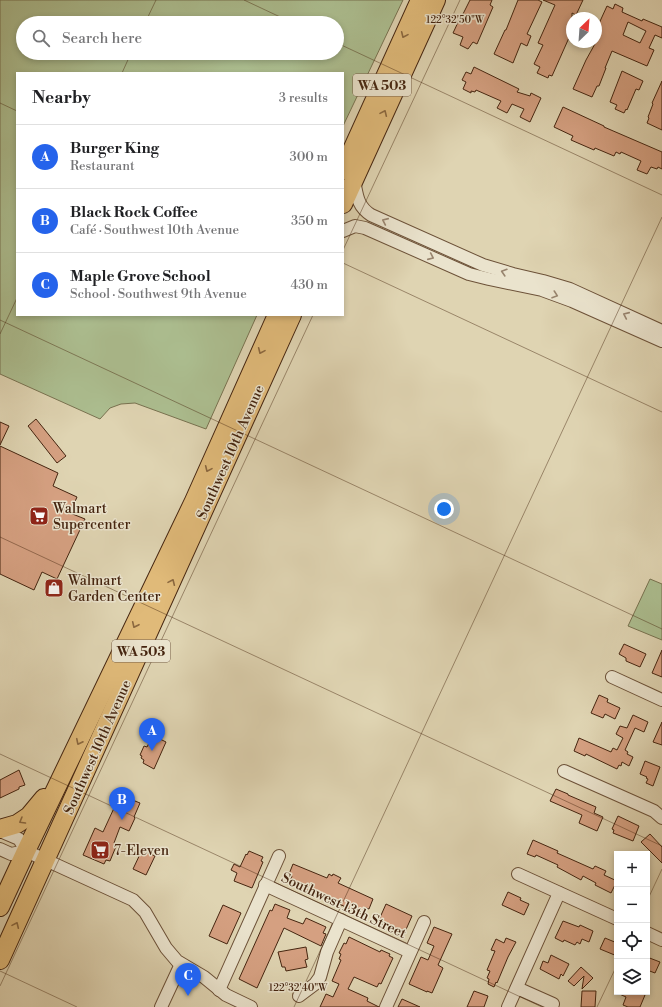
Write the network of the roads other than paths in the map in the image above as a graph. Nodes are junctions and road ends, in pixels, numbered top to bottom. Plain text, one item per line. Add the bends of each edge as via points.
1 (420, 0) edge
2 (436, 0) edge
3 (348, 175) edge
4 (344, 198) edge
5 (344, 230) edge
6 (277, 316) edge
7 (292, 316) edge
8 (662, 331) edge
9 (662, 342) edge
10 (612, 677) dead end
11 (662, 700) edge
12 (564, 771) dead end
13 (58, 785) junction
14 (662, 818) edge
15 (0, 830) edge
16 (0, 849) edge
17 (26, 851) junction
18 (279, 856) dead end
19 (46, 860) junction
20 (518, 874) dead end
21 (0, 877) edge
22 (265, 886) junction
23 (559, 893) junction
24 (3, 901) edge
25 (614, 918) edge
26 (341, 920) junction
27 (424, 922) dead end
28 (650, 934) edge
29 (662, 940) edge
30 (410, 952) junction
31 (0, 960) edge
32 (181, 964) junction
33 (517, 988) junction
34 (219, 990) junction
35 (299, 996) dead end
36 (553, 1004) dead end
37 (161, 1007) edge
38 (251, 1007) edge
39 (386, 1007) edge
40 (508, 1007) edge

1 -> 3 highway, WA 503
3 -> 2 highway, WA 503
3 - 4 highway, WA 503
8 -> 3 street via 570,289 483,265 371,215 361,207
5 -> 9 street via 355,226 365,228 469,274 542,290
6 -> 13 highway, Southwest 10th Avenue / WA 503 via 194,501
19 -> 7 highway, Southwest 10th Avenue / WA 503
10 - 11 street
12 - 14 street via 648,808
13 -> 15 highway via 29,816
13 - 17 highway, Southwest 10th Avenue / WA 503
15 - 17 street via 19,839
16 - 17 street via 11,854
17 - 19 street
17 - 24 highway, Southwest 10th Avenue / WA 503
18 - 22 street
31 -> 19 highway, Southwest 10th Avenue / WA 503
19 - 32 street via 133,900 145,912 166,948
20 - 23 street
21 - 24 highway
22 - 26 street, Southwest 13th Street
22 - 34 street
23 - 25 street
23 - 33 street
26 - 30 street, Southwest 13th Street
26 - 35 street via 327,952 320,977
27 - 30 street
28 - 29 street
30 - 39 street
32 - 34 street via 204,977
32 - 37 street
33 - 36 street
33 - 40 street
34 - 38 street

